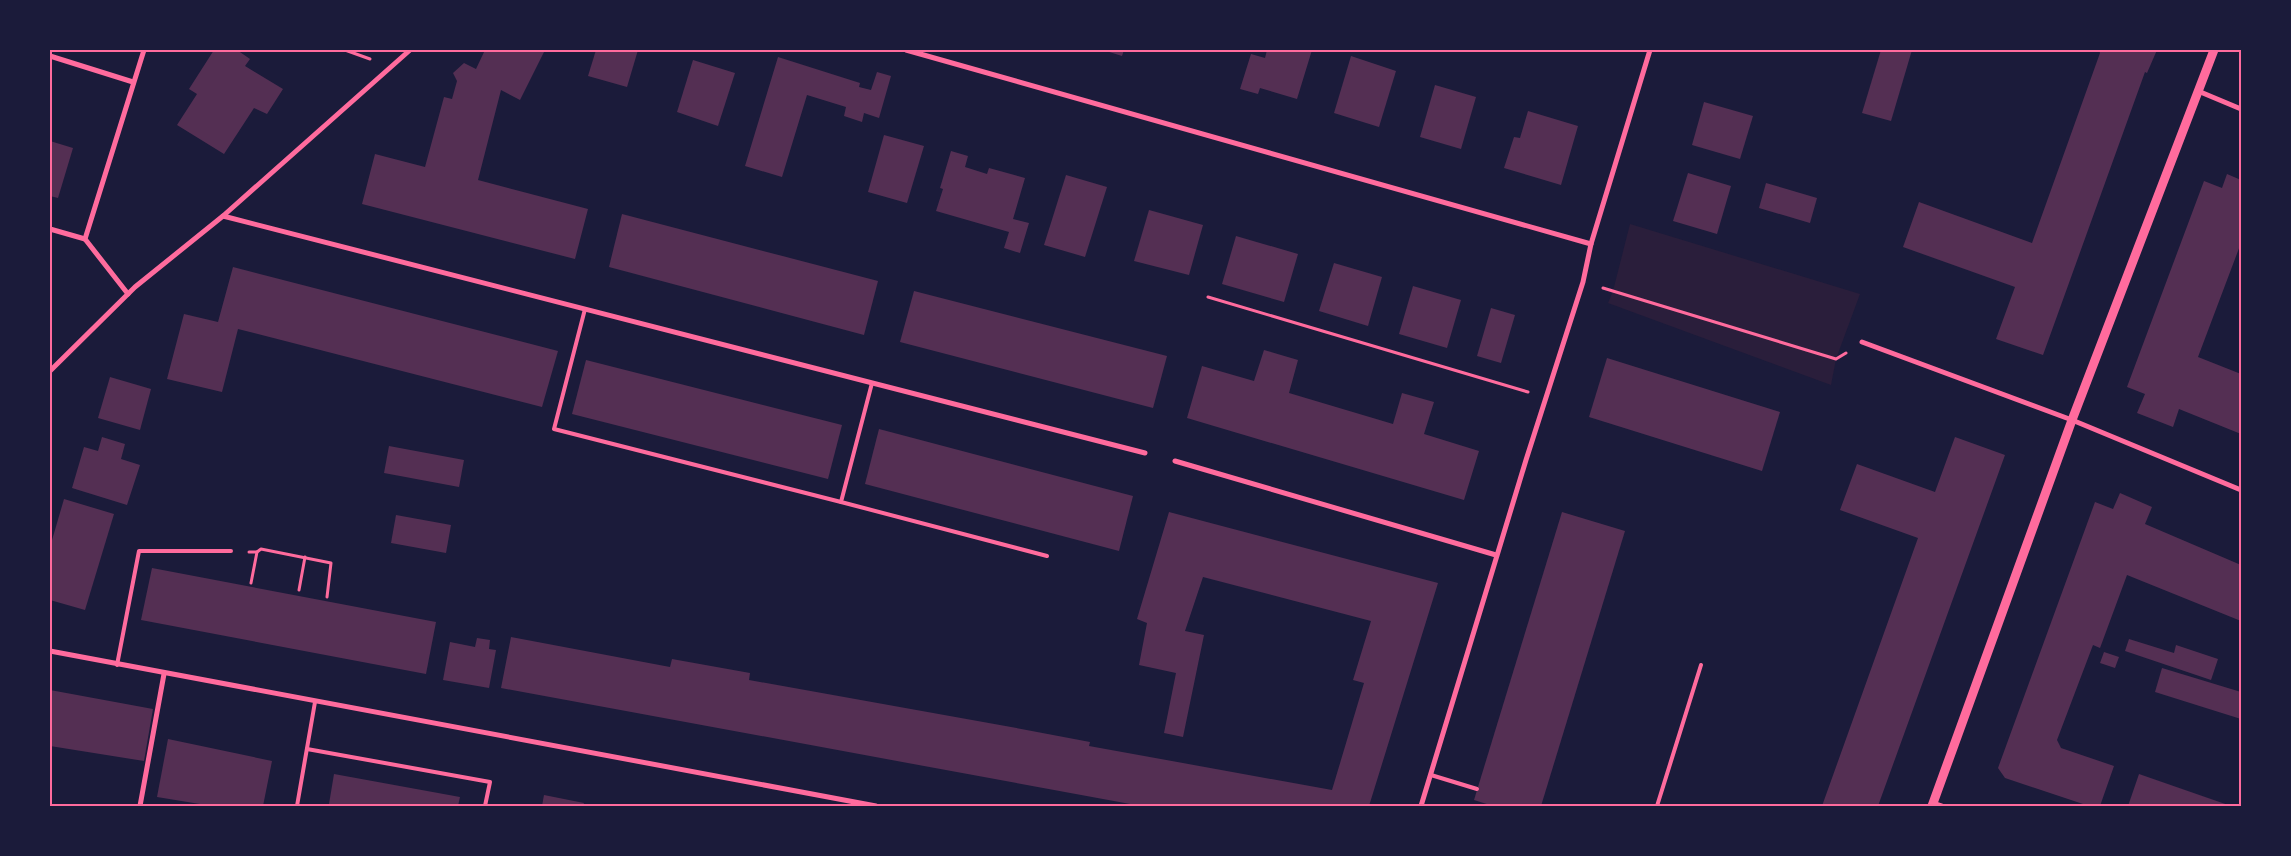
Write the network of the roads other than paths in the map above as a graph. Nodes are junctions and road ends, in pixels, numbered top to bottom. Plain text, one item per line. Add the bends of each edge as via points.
1 (144, 50) edge
2 (410, 50) edge
3 (906, 50) edge
4 (1650, 50) edge
5 (2214, 50) edge
6 (50, 56) edge
7 (133, 82) junction
8 (2197, 91) junction
9 (2241, 109) edge
10 (222, 216) junction
11 (50, 228) edge
12 (85, 239) junction
13 (1591, 244) junction
14 (128, 294) junction
15 (585, 309) junction
16 (1862, 342) road end
17 (50, 372) edge
18 (872, 383) junction
19 (2072, 420) junction
20 (1145, 453) dead end
21 (1175, 461) dead end
22 (2241, 490) edge
23 (841, 502) junction
24 (231, 551) road end
25 (1048, 556) dead end
26 (1496, 556) junction
27 (50, 651) edge
28 (117, 664) junction
29 (1701, 665) dead end
30 (164, 674) junction
31 (315, 702) junction
32 (307, 749) junction
33 (1431, 775) junction
34 (1477, 789) dead end
35 (1932, 804) edge
36 (140, 806) edge
37 (298, 806) edge
38 (485, 806) edge
39 (876, 806) edge
40 (1421, 806) edge
41 (1657, 806) edge
42 (1942, 806) edge

1 - 7 street
2 - 10 street
3 - 13 street
4 - 13 street
5 - 8 street
6 - 7 street
7 - 12 street
8 - 9 street
8 - 19 street
10 - 14 street
10 - 15 street
11 - 12 street
12 - 14 street
13 - 26 street via 1583,282
14 - 17 street
15 - 18 street
15 - 23 lane via 554,429
16 - 19 street
18 - 20 street
18 - 23 lane
19 - 22 street
19 - 35 street
21 - 26 street
23 - 25 lane
24 - 28 lane via 139,551
26 - 33 street
27 - 28 street
28 - 30 street
29 - 41 lane
30 - 31 street
30 - 36 street
31 - 32 lane
31 - 39 street
32 - 37 lane
32 - 38 lane via 490,782
33 - 34 lane
33 - 40 street
35 - 42 street

